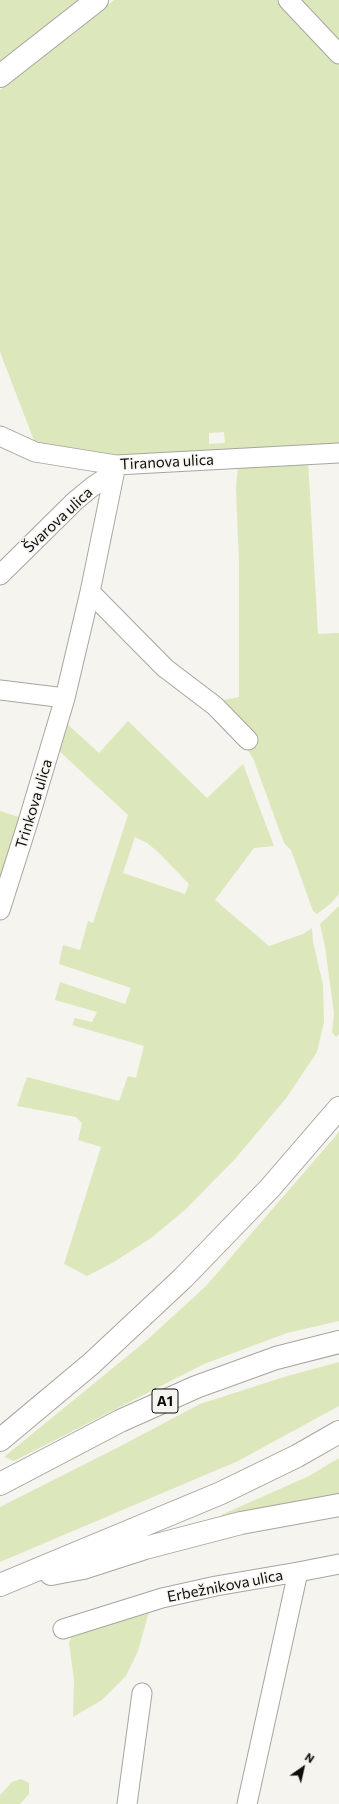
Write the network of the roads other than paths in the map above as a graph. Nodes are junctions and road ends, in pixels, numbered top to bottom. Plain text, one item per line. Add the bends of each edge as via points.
1 (97, 0) edge
2 (288, 0) edge
3 (339, 54) edge
4 (0, 76) edge
5 (0, 436) edge
6 (339, 453) edge
7 (116, 465) junction
8 (0, 574) edge
9 (90, 592) junction
10 (0, 690) edge
11 (66, 698) junction
12 (248, 740) dead end
13 (0, 910) edge
14 (339, 1108) edge
15 (339, 1342) edge
16 (339, 1432) edge
17 (0, 1440) edge
18 (0, 1484) edge
19 (339, 1505) edge
20 (339, 1564) edge
21 (298, 1572) junction
22 (7, 1583) edge
23 (63, 1630) dead end
24 (142, 1693) dead end
25 (127, 1804) edge
26 (247, 1804) edge

1 - 4 main road
2 - 3 street
5 - 7 street, Tiranova ulica via 35,452
6 - 7 street, Tiranova ulica
7 - 8 street, Švarova ulica
7 - 9 street, Trinkova ulica
9 - 11 street, Trinkova ulica
9 - 12 street via 165,668 215,706
10 - 11 street
11 - 13 street, Trinkova ulica
14 - 17 main road via 270,1188 183,1278 91,1364
15 - 18 main road, A1 via 276,1358 196,1387 120,1421
16 - 22 main road via 297,1456 221,1493
19 - 22 main road via 241,1523 145,1548 83,1568
20 - 21 street
21 - 23 street, Erbežnikova ulica via 162,1598
21 - 26 street, Erbežnikova ulica
24 - 25 street

